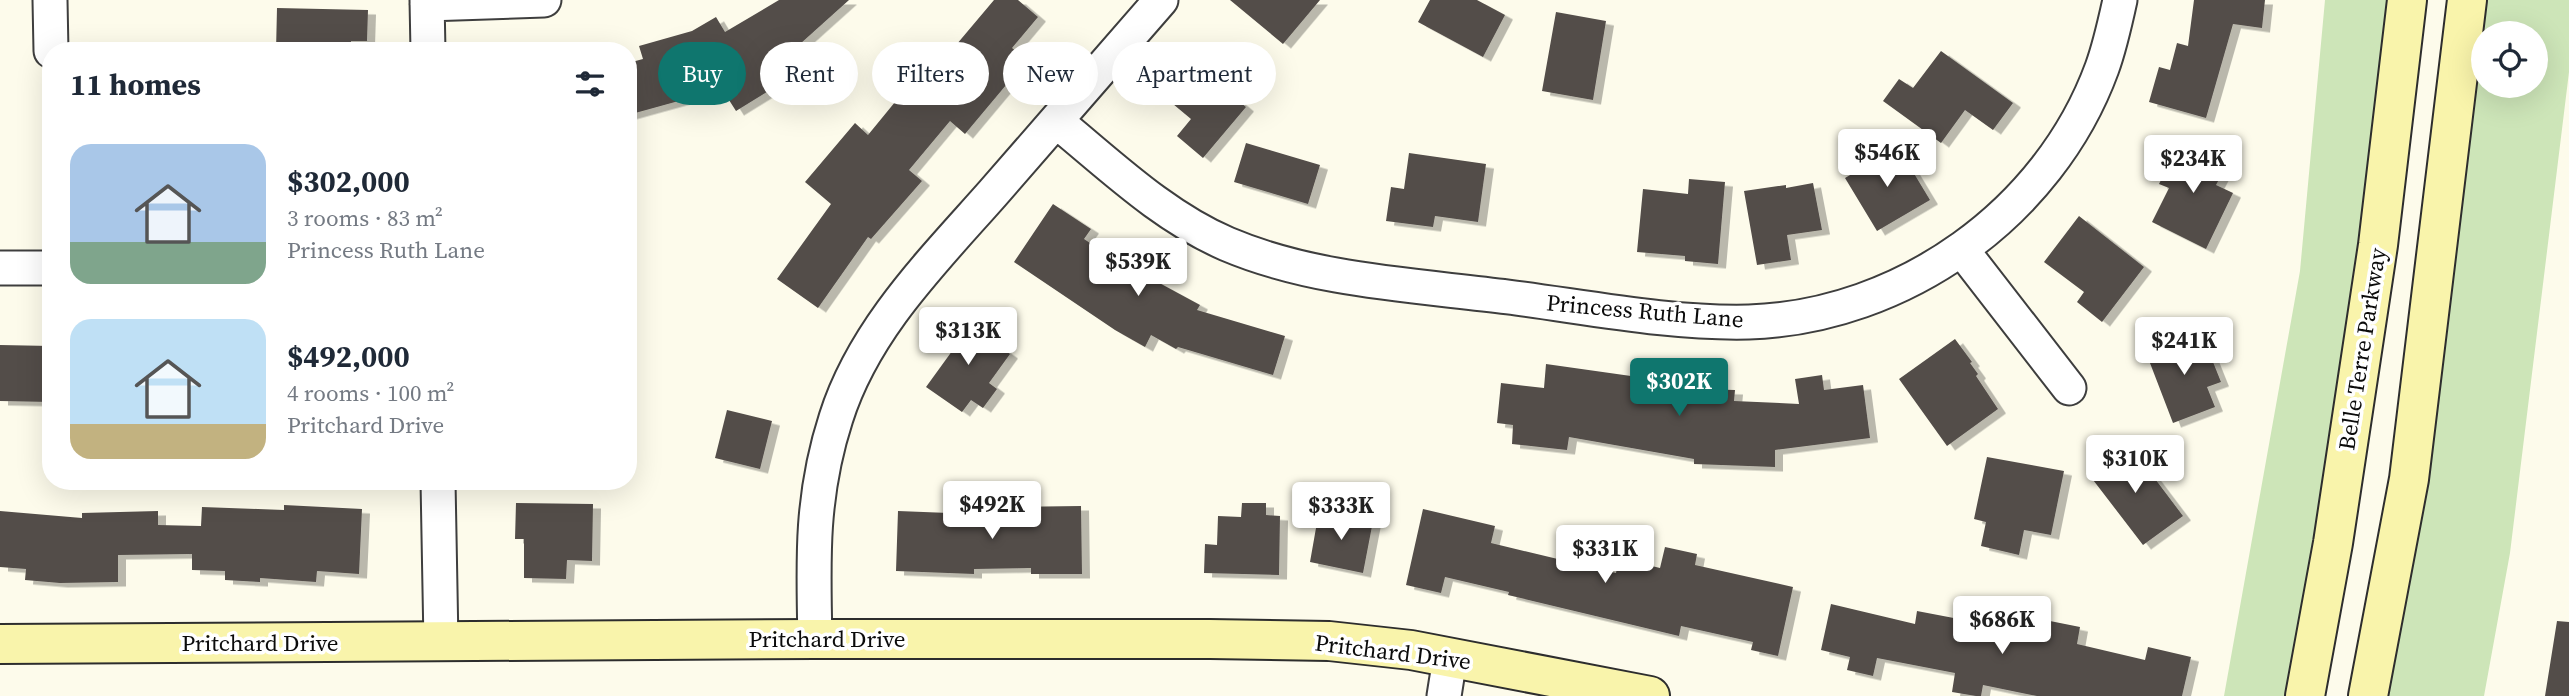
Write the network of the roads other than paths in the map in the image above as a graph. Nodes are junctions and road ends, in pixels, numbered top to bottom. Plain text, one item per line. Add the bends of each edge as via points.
1 (50, 0) edge
2 (544, 0) edge
3 (1161, 0) edge
4 (2120, 0) edge
5 (2407, 0) edge
6 (2467, 0) edge
7 (427, 2) edge
8 (51, 42) edge
9 (428, 42) edge
10 (1056, 121) junction
11 (1962, 250) junction
12 (0, 268) edge
13 (42, 268) edge
14 (2068, 388) dead end
15 (438, 490) edge
16 (815, 639) junction
17 (441, 643) junction
18 (0, 644) edge
19 (1450, 658) junction
20 (1444, 696) edge
21 (1650, 696) edge
22 (2305, 696) edge
23 (2368, 696) edge

1 - 8 street
2 - 7 street
3 - 10 street
4 - 11 street, Princess Ruth Lane via 2102,68 2063,142 2018,199
5 - 22 street, Belle Terre Parkway via 2376,259
6 - 23 street via 2409,479
7 - 9 street
10 - 11 street, Princess Ruth Lane via 1154,201 1215,238 1275,260 1365,279 1694,320 1751,322 1804,316 1881,294
10 - 16 street via 912,286 854,374 830,438 816,509
11 - 14 street
12 - 13 street
15 - 17 street
16 - 17 street, Pritchard Drive
16 - 19 street, Pritchard Drive via 1329,641
17 - 18 street, Pritchard Drive
19 - 20 street
19 - 21 street, Pritchard Drive

